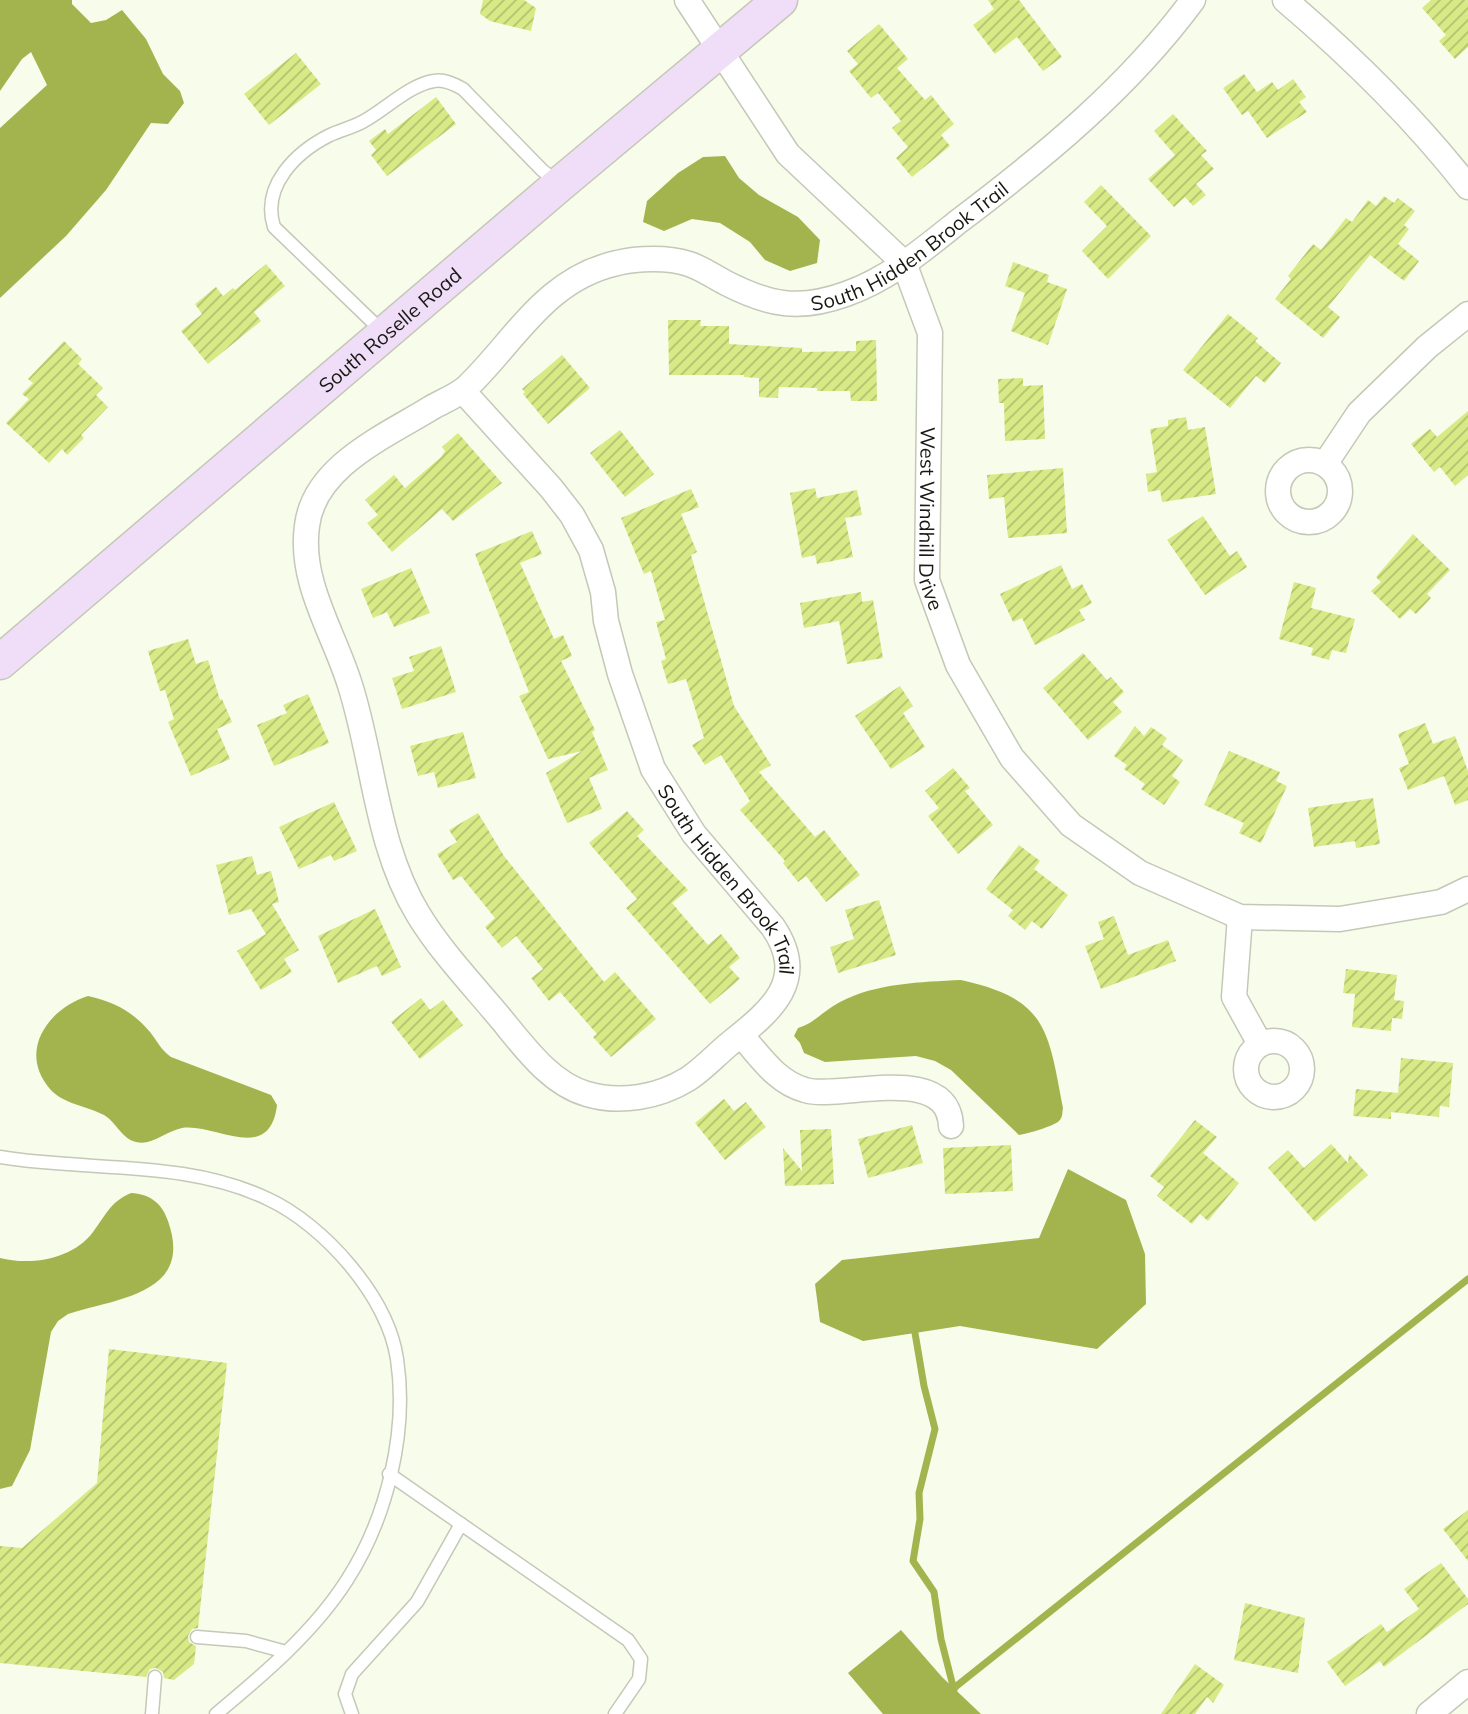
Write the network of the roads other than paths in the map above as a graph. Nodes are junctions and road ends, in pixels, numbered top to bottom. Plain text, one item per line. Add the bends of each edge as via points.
1 (687, 0) edge
2 (780, 0) edge
3 (1193, 0) edge
4 (1285, 0) edge
5 (721, 50) junction
6 (560, 184) junction
7 (1468, 187) edge
8 (904, 263) junction
9 (1468, 314) edge
10 (384, 333) junction
11 (463, 391) junction
12 (1325, 464) dead end
13 (0, 662) edge
14 (1468, 889) edge
15 (1240, 917) junction
16 (741, 1035) junction
17 (1260, 1044) dead end
18 (951, 1126) dead end
19 (0, 1157) edge
20 (389, 1474) junction
21 (461, 1524) junction
22 (197, 1637) dead end
23 (286, 1652) junction
24 (155, 1677) dead end
25 (1468, 1682) edge
26 (152, 1714) edge
27 (216, 1714) edge
28 (352, 1714) edge
29 (615, 1714) edge
30 (1429, 1714) edge

1 - 5 street, West Windhill Drive
2 - 5 main road, South Roselle Road
3 - 8 street, South Hidden Brook Trail via 1165,38 1078,127
4 - 7 street via 1420,128
5 - 6 main road, South Roselle Road
5 - 8 street, West Windhill Drive via 788,154
6 - 10 main road, South Roselle Road
6 - 10 lane via 463,89 436,80 298,155 277,186 269,211 274,227
8 - 11 street, South Hidden Brook Trail via 849,293 787,305 756,298 687,263 617,263 584,274 534,310
8 - 15 street, West Windhill Drive via 930,333 927,580 958,665 1012,758 1071,825 1140,873
9 - 12 street via 1359,413
10 - 13 main road, South Roselle Road
11 - 16 street, South Hidden Brook Trail via 572,515 591,550 620,674 653,769 694,834 784,943 786,982 776,1003
11 - 16 street, South Hidden Brook Trail via 337,470 319,491 307,518 310,581 350,684 386,836 406,890 436,940 531,1054 584,1094 635,1098 664,1090 687,1079
14 - 15 street via 1441,902 1340,919
15 - 17 street via 1234,997
16 - 18 street via 790,1085 809,1092 882,1086 926,1093 951,1115
19 - 20 lane via 190,1175 267,1198 296,1214 349,1265 389,1329 399,1395 398,1440
20 - 21 lane
20 - 23 lane via 367,1543 347,1580
21 - 28 lane via 417,1602 352,1674 345,1694
21 - 29 lane via 628,1640 641,1659 639,1679
22 - 23 lane via 246,1641
23 - 27 lane
24 - 26 lane
25 - 30 street

